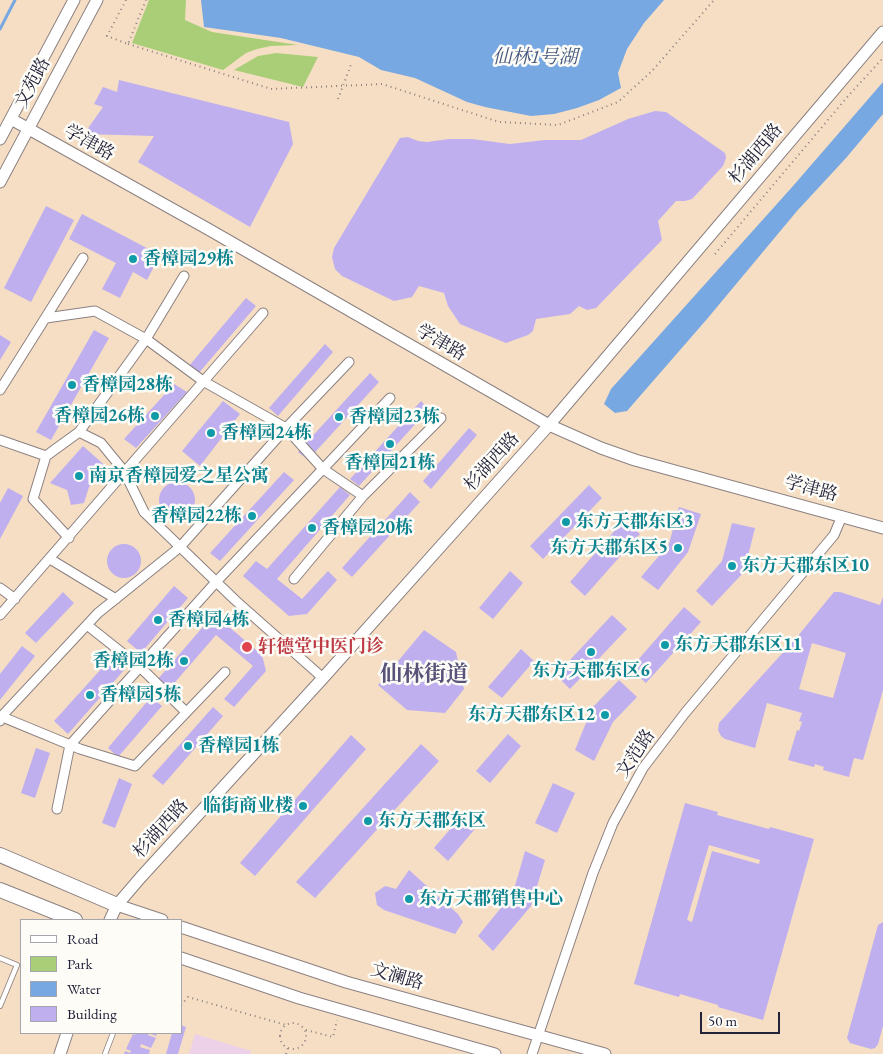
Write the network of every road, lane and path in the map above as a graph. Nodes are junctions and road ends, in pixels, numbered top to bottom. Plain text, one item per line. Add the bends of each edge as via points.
1 (74, 0) edge
2 (97, 0) edge
3 (126, 0) edge
4 (146, 0) edge
5 (714, 0) edge
6 (883, 32) edge
7 (128, 44) junction
8 (883, 58) edge
9 (352, 62) dead end
10 (344, 86) junction
11 (338, 99) dead end
12 (11, 119) junction
13 (28, 129) junction
14 (0, 139) edge
15 (0, 182) edge
16 (715, 254) dead end
17 (83, 258) dead end
18 (184, 276) dead end
19 (263, 314) dead end
20 (46, 318) junction
21 (146, 340) junction
22 (349, 362) dead end
23 (203, 382) junction
24 (0, 390) edge
25 (390, 398) dead end
26 (442, 418) dead end
27 (549, 424) junction
28 (286, 428) junction
29 (79, 432) junction
30 (0, 440) edge
31 (46, 456) junction
32 (323, 469) junction
33 (124, 471) junction
34 (363, 496) junction
35 (842, 516) junction
36 (883, 528) edge
37 (69, 538) junction
38 (180, 547) junction
39 (50, 559) junction
40 (294, 579) dead end
41 (216, 582) junction
42 (0, 588) edge
43 (14, 599) junction
44 (116, 599) junction
45 (0, 615) edge
46 (87, 625) junction
47 (140, 668) junction
48 (224, 672) dead end
49 (323, 678) junction
50 (186, 712) junction
51 (0, 718) edge
52 (70, 745) junction
53 (57, 809) dead end
54 (0, 855) edge
55 (0, 890) edge
56 (117, 905) junction
57 (72, 919) edge
58 (110, 919) edge
59 (159, 919) edge
60 (182, 927) edge
61 (0, 958) edge
62 (182, 958) edge
63 (182, 1004) edge
64 (0, 1006) edge
65 (340, 1010) junction
66 (286, 1025) junction
67 (305, 1030) junction
68 (68, 1034) edge
69 (113, 1034) edge
70 (538, 1036) junction
71 (288, 1048) junction
72 (60, 1054) edge
73 (105, 1054) edge
74 (286, 1054) edge
75 (495, 1054) edge
76 (532, 1054) edge
77 (605, 1054) edge

1 - 12 street, 文苑路
2 - 13 street, 文苑路
3 - 7 path via 107,36
4 - 7 path
5 - 10 path via 652,72 618,102 558,125 499,122 382,84
6 - 27 street, 杉湖西路
7 - 10 path via 271,89
8 - 16 path
9 - 10 path
10 - 11 path
12 - 13 street, 学津路
12 - 14 street, 文苑路
13 - 15 street, 文苑路
13 - 27 street, 学津路
17 - 20 street
18 - 21 street
19 - 23 street
20 - 21 street via 95,311
20 - 24 street
21 - 23 street
21 - 29 street
22 - 28 street
23 - 28 street
23 - 33 street
25 - 32 street
26 - 34 street
27 - 35 street, 学津路 via 635,460
27 - 49 street, 杉湖西路
28 - 32 street
28 - 38 street
29 - 31 street
29 - 33 street via 101,443
30 - 31 street
31 - 37 street via 33,499
32 - 34 street
32 - 41 street
33 - 37 street
33 - 38 street via 144,512
34 - 40 street
35 - 36 street, 学津路
35 - 70 street, 文范路 via 834,535 643,768 613,823 593,873
37 - 39 street
38 - 41 street
38 - 44 street
39 - 43 street
39 - 44 street
41 - 47 street
41 - 49 street
42 - 43 street
43 - 45 street
44 - 46 street
46 - 47 street
46 - 51 street
47 - 50 street
47 - 52 street
48 - 50 street
49 - 56 street, 杉湖西路
50 - 52 street via 136,766
51 - 52 street
52 - 53 street
54 - 56 main road
55 - 57 main road
56 - 58 street, 杉湖西路
56 - 59 street
60 - 70 street, 文澜路 via 346,982
61 - 64 lane via 17,964
62 - 65 street
63 - 66 path via 188,997
65 - 67 path via 333,1037
65 - 75 street
66 - 67 path via 294,1022
66 - 71 path via 280,1037
67 - 71 path via 306,1039 301,1046
68 - 72 street
69 - 73 lane
70 - 76 street, 文范路
70 - 77 street, 文澜路
71 - 74 path

